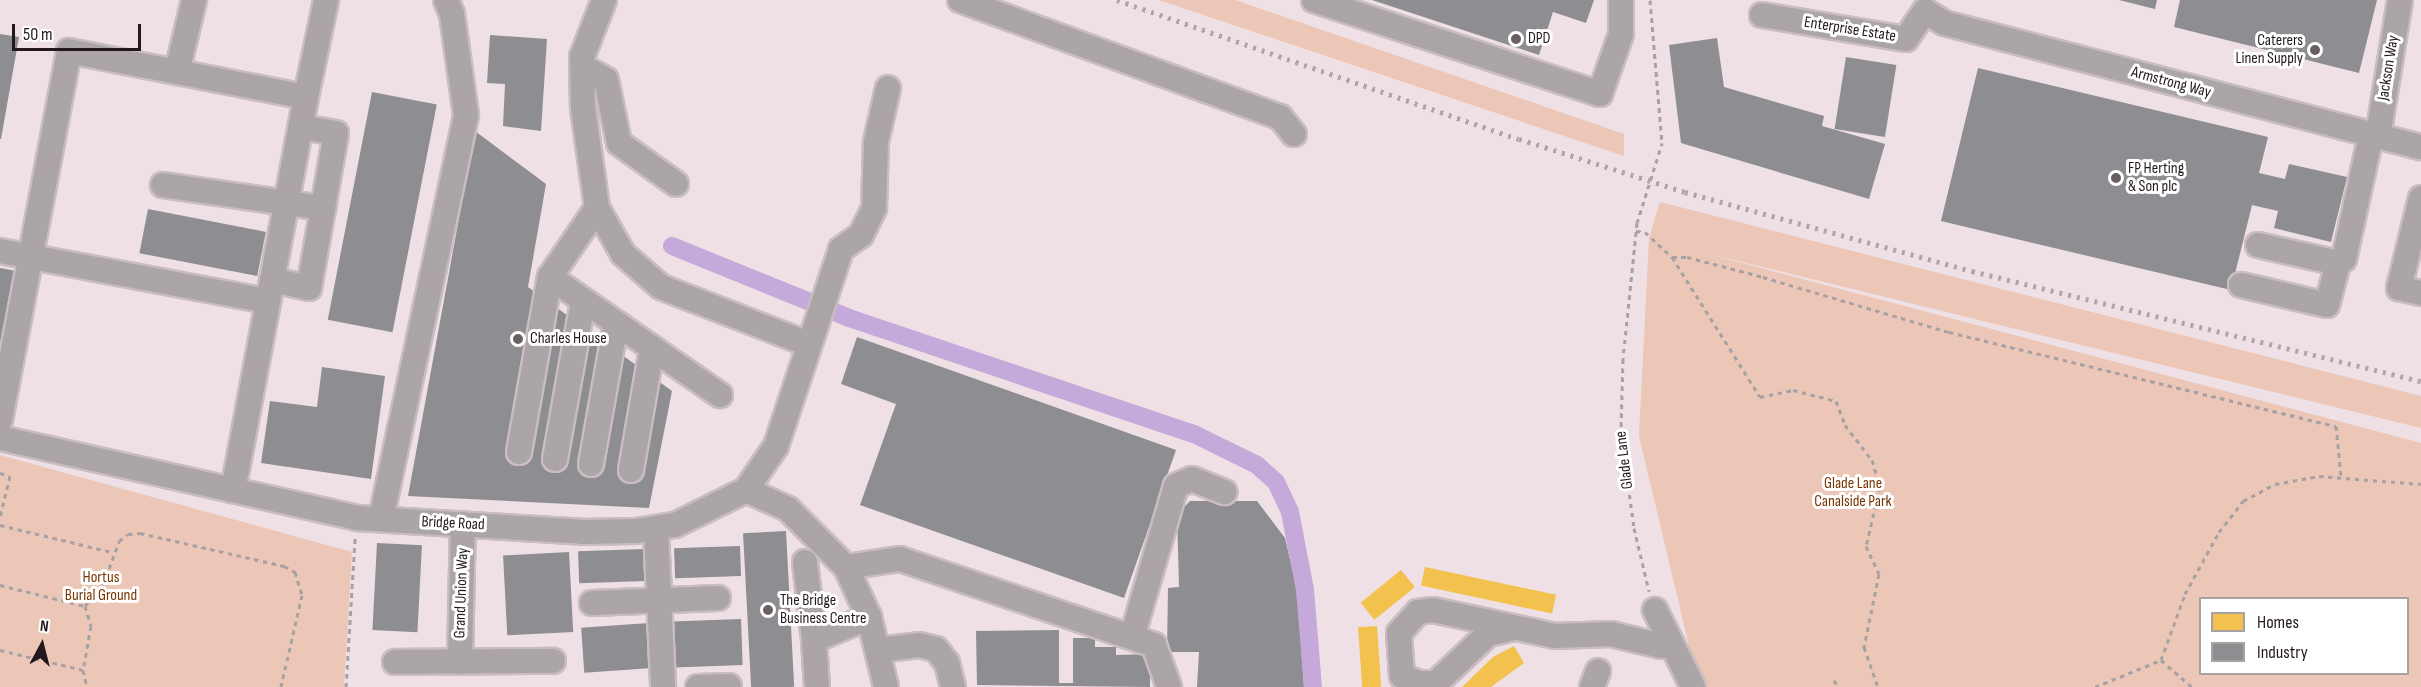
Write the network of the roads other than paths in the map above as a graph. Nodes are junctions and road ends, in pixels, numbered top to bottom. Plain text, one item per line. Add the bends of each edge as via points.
1 (194, 0) edge
2 (326, 0) edge
3 (446, 0) edge
4 (604, 0) edge
5 (960, 0) edge
6 (1314, 0) edge
7 (1621, 0) edge
8 (2400, 0) edge
9 (1924, 5) edge
10 (1762, 15) dead end
11 (582, 67) junction
12 (177, 72) junction
13 (888, 88) dead end
14 (306, 97) junction
15 (301, 127) junction
16 (1294, 134) dead end
17 (2374, 135) junction
18 (2421, 147) edge
19 (676, 184) dead end
20 (164, 185) dead end
21 (2421, 198) edge
22 (287, 200) junction
23 (323, 208) junction
24 (597, 208) junction
25 (2258, 245) dead end
26 (0, 251) edge
27 (31, 255) junction
28 (2338, 263) junction
29 (550, 277) junction
30 (2241, 285) dead end
31 (270, 291) junction
32 (2421, 293) edge
33 (583, 302) junction
34 (616, 323) junction
35 (810, 337) junction
36 (652, 348) junction
37 (720, 395) dead end
38 (0, 420) edge
39 (0, 438) edge
40 (519, 452) dead end
41 (555, 459) dead end
42 (591, 464) dead end
43 (631, 471) dead end
44 (233, 490) junction
45 (746, 490) junction
46 (1224, 492) dead end
47 (381, 519) junction
48 (464, 524) junction
49 (656, 530) junction
50 (805, 562) dead end
51 (846, 567) junction
52 (718, 598) dead end
53 (659, 600) junction
54 (592, 603) dead end
55 (1655, 610) road end
56 (869, 617) junction
57 (1514, 628) junction
58 (1132, 637) junction
59 (814, 640) junction
60 (1668, 644) junction
61 (879, 650) junction
62 (553, 661) dead end
63 (395, 662) dead end
64 (460, 662) junction
65 (1403, 681) edge
66 (1434, 685) edge
67 (729, 686) edge
68 (663, 687) edge
69 (698, 687) edge
70 (817, 687) edge
71 (886, 687) edge
72 (953, 687) edge
73 (1169, 687) edge
74 (1693, 687) edge

1 - 12 street
2 - 14 street
3 - 47 street via 452,14 466,115
4 - 11 street via 582,57
5 - 16 street via 1280,117
6 - 7 street via 1600,94 1621,34
8 - 17 street, Jackson Way
9 - 10 street, Enterprise Estate via 1906,39
9 - 17 street, Armstrong Way via 1944,23
11 - 19 street via 606,80 619,143
11 - 24 street via 583,108
12 - 14 street
12 - 27 street via 69,51
13 - 35 street, Bridge Road via 876,142 874,208 861,235 842,249
14 - 15 street
15 - 22 street
15 - 23 street via 336,133
17 - 18 street, Armstrong Way
17 - 28 street, Jackson Way via 2344,259
20 - 22 street
21 - 32 street via 2399,288
22 - 23 street
22 - 31 street
23 - 31 street via 309,288
24 - 29 street
24 - 35 street via 623,255 661,287
25 - 28 street
26 - 27 street
27 - 31 street
27 - 38 street
28 - 30 street, Jackson Way via 2327,305
29 - 33 street
29 - 40 street
31 - 44 street
33 - 34 street
33 - 41 street
34 - 36 street
34 - 42 street
35 - 45 street, Bridge Road via 796,396 776,446
36 - 37 street
36 - 43 street
39 - 44 street, Bridge Road
44 - 47 street, Bridge Road via 357,518
45 - 49 street, Bridge Road via 675,525
45 - 51 street via 788,509
46 - 58 street via 1192,479 1176,486
47 - 48 street, Bridge Road
48 - 49 street, Bridge Road via 583,532
48 - 64 street, Grand Union Way
49 - 53 street
50 - 59 street
51 - 56 street
51 - 58 street via 900,559
52 - 53 street
53 - 54 street
53 - 68 street
55 - 60 street
56 - 59 street
56 - 61 street
57 - 60 street via 1555,636 1611,634 1661,646
57 - 65 street via 1433,610 1418,612 1399,633
57 - 66 street via 1488,634
58 - 73 street via 1154,645
59 - 70 street
60 - 74 street
61 - 71 street
61 - 72 street via 919,645 936,649 947,663
62 - 64 street
63 - 64 street
65 - 66 street
67 - 69 street

